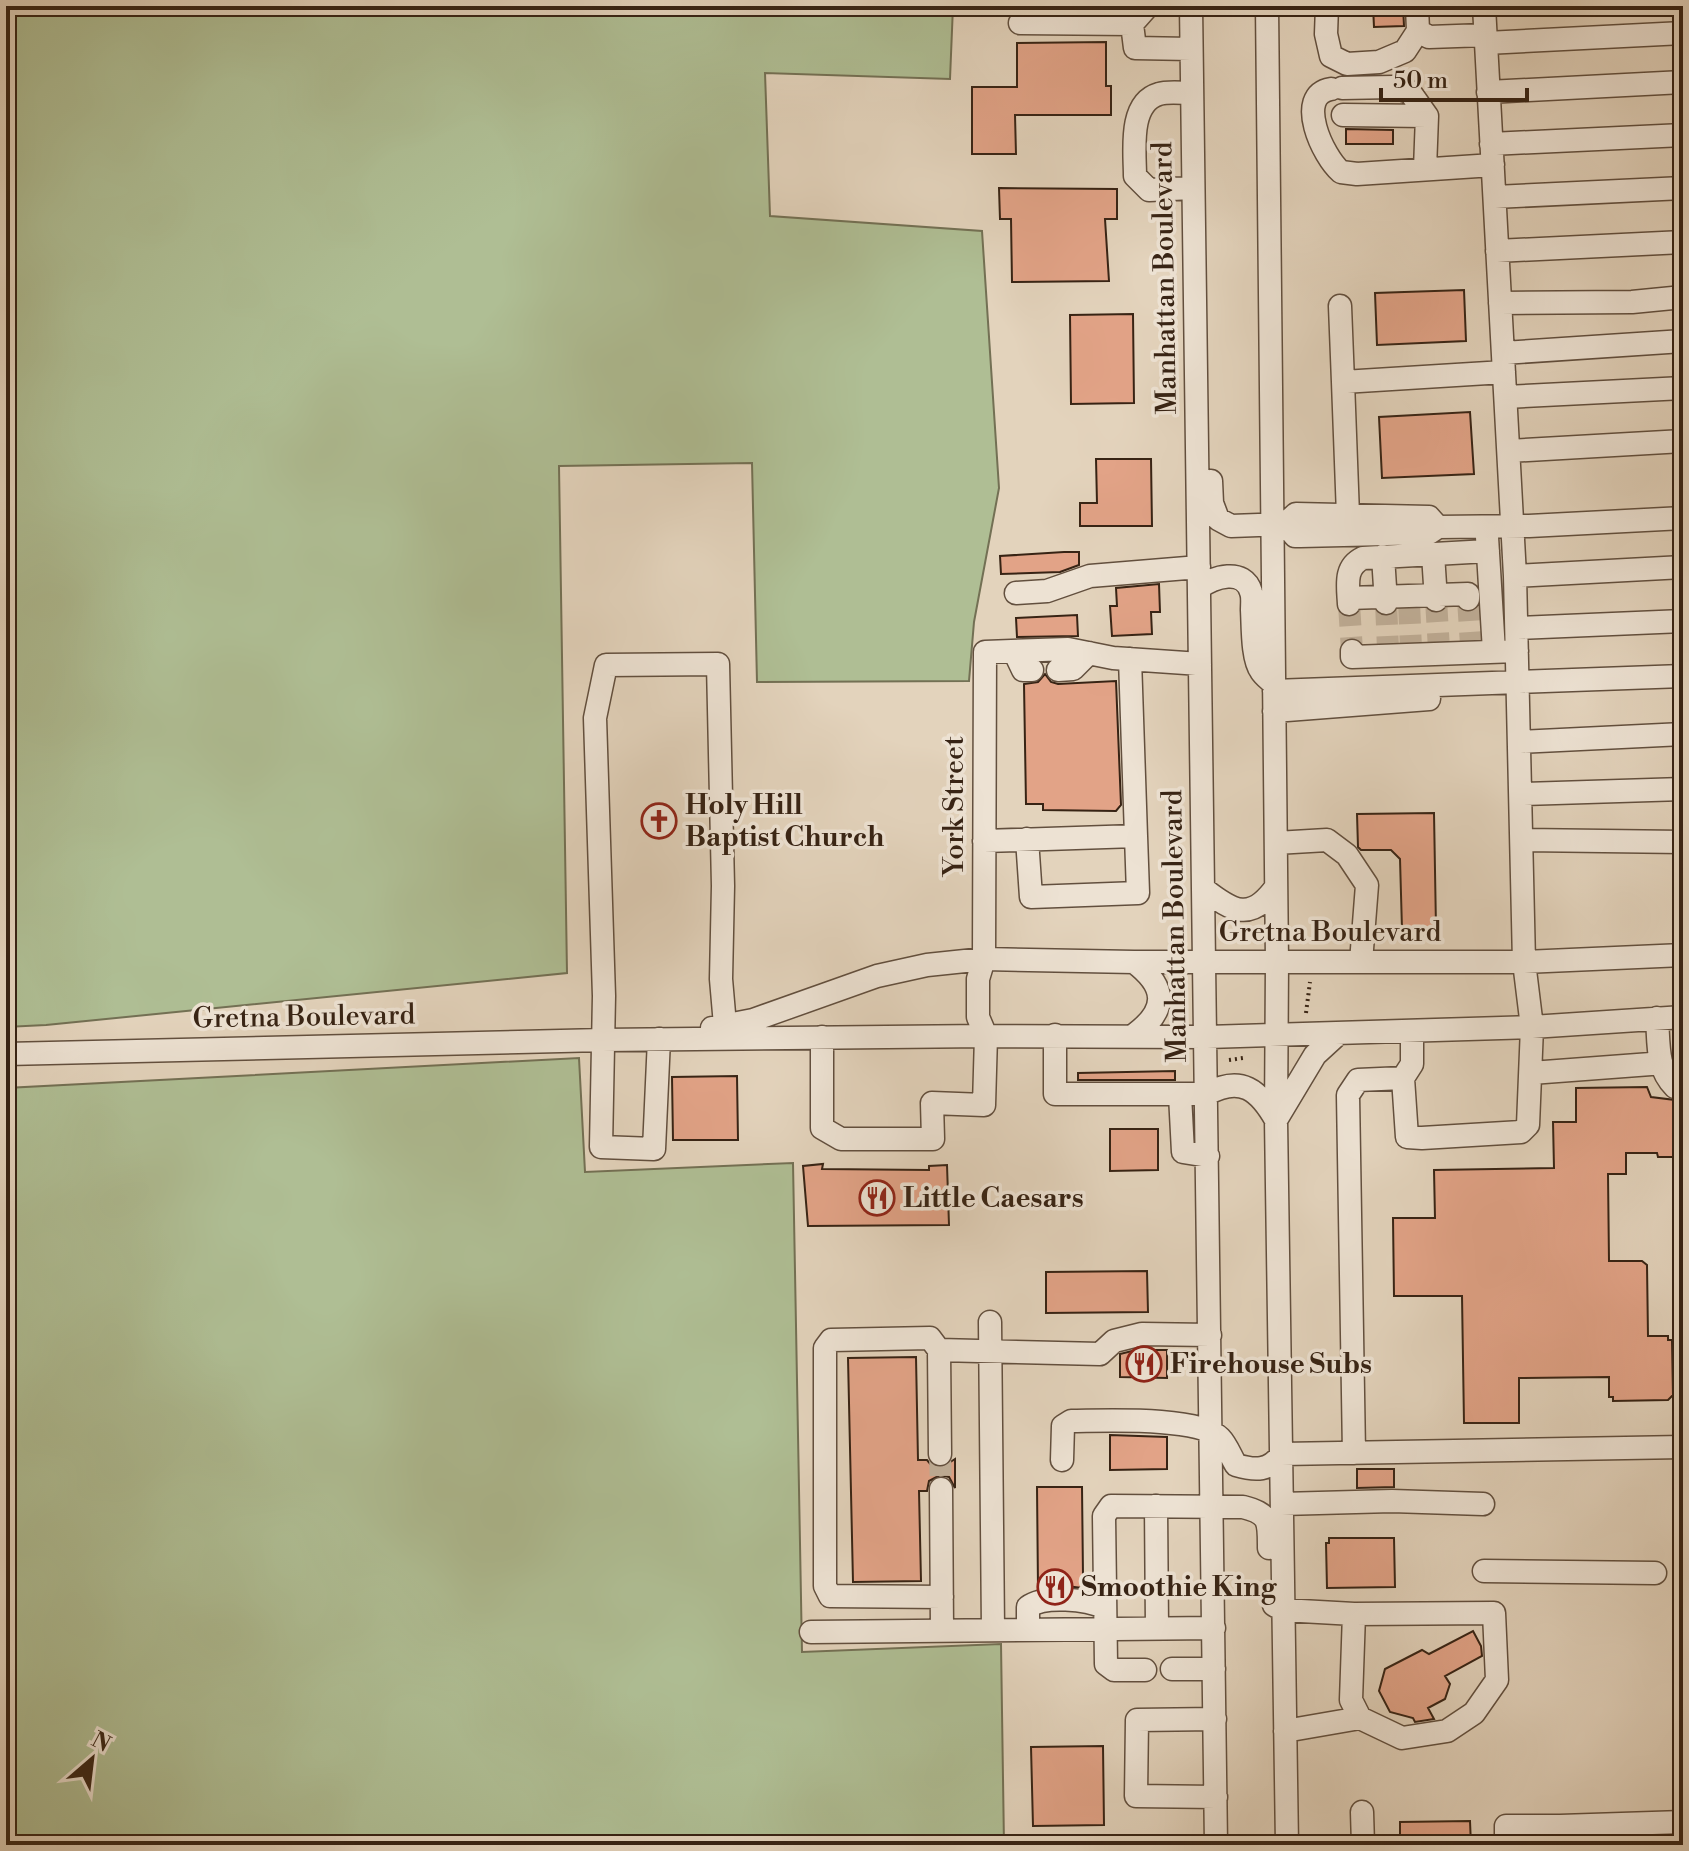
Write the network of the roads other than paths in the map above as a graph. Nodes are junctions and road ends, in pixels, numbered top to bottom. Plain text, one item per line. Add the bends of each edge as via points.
1 (1148, 6) edge
2 (1191, 6) edge
3 (1327, 6) edge
4 (1417, 6) edge
5 (1484, 6) edge
6 (1266, 7) edge
7 (1020, 23) dead end
8 (1132, 24) junction
9 (1418, 31) junction
10 (1683, 33) edge
11 (1485, 39) junction
12 (1191, 49) junction
13 (1683, 82) edge
14 (1488, 92) junction
15 (1192, 93) junction
16 (1330, 115) junction
17 (1427, 116) junction
18 (1683, 135) edge
19 (1492, 154) junction
20 (1425, 169) junction
21 (1193, 188) junction
22 (1683, 188) edge
23 (1495, 197) junction
24 (1683, 242) edge
25 (1497, 251) junction
26 (1683, 297) edge
27 (1500, 303) junction
28 (1340, 306) dead end
29 (1683, 341) edge
30 (1504, 362) junction
31 (1343, 382) junction
32 (1197, 387) junction
33 (1683, 388) edge
34 (1506, 397) junction
35 (1683, 441) edge
36 (1509, 451) junction
37 (1348, 515) junction
38 (1683, 518) edge
39 (1279, 524) junction
40 (1513, 526) junction
41 (1438, 527) junction
42 (1487, 527) junction
43 (1488, 551) junction
44 (1433, 554) junction
45 (1383, 556) junction
46 (1683, 567) edge
47 (1515, 576) junction
48 (1199, 578) junction
49 (1016, 593) dead end
50 (1468, 596) dead end
51 (1436, 598) junction
52 (1385, 600) junction
53 (1683, 621) edge
54 (1517, 639) junction
55 (1479, 649) junction
56 (1014, 651) junction
57 (1352, 651) dead end
58 (1089, 653) junction
59 (1130, 659) junction
60 (1200, 664) junction
61 (1032, 670) dead end
62 (1058, 670) dead end
63 (1683, 676) edge
64 (1518, 687) junction
65 (1274, 696) junction
66 (1683, 734) edge
67 (1520, 742) junction
68 (1683, 789) edge
69 (1521, 794) junction
70 (1136, 836) junction
71 (1027, 839) junction
72 (1522, 840) junction
73 (984, 841) junction
74 (1683, 842) edge
75 (1276, 843) junction
76 (1276, 887) junction
77 (1204, 889) junction
78 (1683, 955) edge
79 (984, 959) junction
80 (1134, 962) junction
81 (1204, 962) junction
82 (1277, 962) junction
83 (1361, 962) junction
84 (1524, 962) junction
85 (1683, 1017) edge
86 (1657, 1018) junction
87 (725, 1025) junction
88 (1532, 1027) junction
89 (1412, 1031) junction
90 (1339, 1033) junction
91 (1055, 1035) junction
92 (1134, 1035) junction
93 (1277, 1035) junction
94 (986, 1036) junction
95 (822, 1037) junction
96 (1207, 1037) junction
97 (659, 1039) junction
98 (603, 1040) junction
99 (6, 1054) edge
100 (1659, 1059) junction
101 (1531, 1073) junction
102 (1403, 1078) junction
103 (1683, 1087) edge
104 (1207, 1094) junction
105 (1180, 1095) junction
106 (1276, 1120) junction
107 (1208, 1156) junction
108 (990, 1322) dead end
109 (1210, 1335) junction
110 (939, 1350) junction
111 (991, 1351) junction
112 (1211, 1432) junction
113 (1683, 1447) edge
114 (1354, 1453) junction
115 (940, 1454) tunnel mouth
116 (1282, 1454) junction
117 (1062, 1460) dead end
118 (941, 1489) tunnel mouth
119 (1282, 1504) junction
120 (1483, 1504) dead end
121 (1156, 1506) junction
122 (1212, 1506) junction
123 (1484, 1571) dead end
124 (1655, 1573) dead end
125 (942, 1597) junction
126 (1283, 1610) junction
127 (1354, 1614) junction
128 (1105, 1618) junction
129 (1157, 1628) junction
130 (1214, 1628) junction
131 (993, 1629) junction
132 (942, 1630) junction
133 (811, 1632) dead end
134 (1172, 1669) dead end
135 (1214, 1669) junction
136 (1145, 1670) dead end
137 (1360, 1718) junction
138 (1215, 1719) junction
139 (1285, 1731) junction
140 (1216, 1797) junction
141 (1362, 1812) dead end
142 (1683, 1822) edge
143 (1560, 1836) edge
144 (1216, 1845) edge
145 (1287, 1845) edge
146 (1363, 1845) edge
147 (1506, 1845) edge

1 - 8 street
2 - 12 street, Manhattan Boulevard
3 - 9 street via 1331,56 1347,64 1379,62 1405,51
4 - 9 street
5 - 11 street
6 - 39 street
7 - 8 street
8 - 12 street via 1135,48
9 - 11 street via 1429,37
10 - 11 street
11 - 14 street
12 - 15 street, Manhattan Boulevard
13 - 14 street
14 - 19 street
15 - 21 street, Manhattan Boulevard
15 - 21 street via 1158,94 1145,104 1134,125 1135,176 1149,190
16 - 17 street
16 - 17 street via 1316,96 1323,90 1393,87 1410,92
16 - 20 street via 1316,132 1341,172
17 - 20 street
18 - 19 street
19 - 20 street
19 - 23 street
21 - 32 street, Manhattan Boulevard
22 - 23 street
23 - 25 street
24 - 25 street
25 - 27 street
26 - 27 street
27 - 30 street
28 - 31 street
29 - 30 street
30 - 31 street
30 - 34 street
31 - 37 street
32 - 39 street via 1210,407 1212,503 1218,519 1231,526
32 - 48 street, Manhattan Boulevard
33 - 34 street
34 - 36 street
35 - 36 street
36 - 40 street
37 - 39 street via 1296,514
37 - 41 street via 1429,517
38 - 40 street
39 - 41 street via 1295,536 1429,533
39 - 65 street
40 - 42 street
40 - 47 street
41 - 42 street
42 - 43 street
43 - 44 street
43 - 55 street
44 - 45 street
44 - 51 street
45 - 52 street
45 - 52 street via 1355,562 1349,570 1349,601
46 - 47 street
47 - 54 street
48 - 49 street via 1090,576 1047,591
48 - 60 street, Manhattan Boulevard
48 - 65 street via 1234,577 1251,590 1259,670
50 - 51 street
51 - 52 street
53 - 54 street
54 - 55 street
54 - 64 street
55 - 57 street via 1352,657
56 - 58 street
56 - 61 street via 1023,670
56 - 73 street, York Street via 985,652
58 - 59 street
58 - 62 street via 1073,669
59 - 60 street
59 - 70 street
60 - 77 street, Manhattan Boulevard
63 - 64 street
64 - 65 street
64 - 67 street
65 - 75 street
66 - 67 street
67 - 69 street
68 - 69 street
69 - 72 street
70 - 71 street
70 - 71 street via 1138,893 1031,897
71 - 73 street
72 - 74 street
72 - 84 street
73 - 79 street, York Street
75 - 76 street
75 - 83 street via 1327,840 1347,855 1367,885
76 - 77 street via 1252,910 1227,907
76 - 82 street
77 - 81 street, Manhattan Boulevard
78 - 84 street, Gretna Boulevard
79 - 80 street, Gretna Boulevard
79 - 87 street, Gretna Boulevard via 877,976
79 - 94 street, York Street via 978,1017
80 - 81 street, Gretna Boulevard
80 - 92 street via 1150,974 1158,992 1150,1023
81 - 82 street, Gretna Boulevard
81 - 96 street, Manhattan Boulevard
82 - 83 street, Gretna Boulevard
82 - 93 street
83 - 84 street, Gretna Boulevard
84 - 88 street
85 - 86 street, Gretna Boulevard
86 - 88 street, Gretna Boulevard
86 - 100 street
87 - 98 street, Gretna Boulevard
87 - 98 street via 718,664 606,665 595,718
88 - 89 street, Gretna Boulevard
88 - 101 street
89 - 90 street, Gretna Boulevard
89 - 102 street via 1412,1064
90 - 93 street, Gretna Boulevard
90 - 106 street via 1315,1055
91 - 92 street, Gretna Boulevard
91 - 94 street, Gretna Boulevard
91 - 105 street via 1055,1094
92 - 96 street, Gretna Boulevard
93 - 96 street, Gretna Boulevard
93 - 106 street
94 - 95 street, Gretna Boulevard
94 - 95 street, York Street via 984,1105 932,1103 933,1139 841,1139 822,1128
95 - 97 street, Gretna Boulevard
96 - 104 street, Manhattan Boulevard
97 - 98 street, Gretna Boulevard
97 - 98 street via 654,1149 601,1147
98 - 99 street, Gretna Boulevard
100 - 101 street via 1651,1064
100 - 103 street via 1664,1076 1675,1087
101 - 102 street via 1528,1125 1521,1132 1422,1138 1407,1137
102 - 114 street via 1358,1080 1348,1095
104 - 105 street
104 - 106 street via 1221,1086 1248,1089 1264,1098
104 - 107 street, Manhattan Boulevard
105 - 107 street via 1183,1152
106 - 116 street
107 - 109 street, Manhattan Boulevard
108 - 111 street
109 - 111 street via 1142,1334 1114,1341 1100,1354
109 - 112 street, Manhattan Boulevard
110 - 111 street
110 - 115 street
110 - 125 street via 930,1338 831,1340 825,1348 825,1586 830,1596
111 - 131 street
112 - 116 street via 1236,1465 1265,1469
112 - 117 street via 1172,1422 1071,1421 1063,1426
112 - 122 street, Manhattan Boulevard
113 - 114 street
114 - 116 street
116 - 119 street
118 - 125 street
119 - 120 street
119 - 126 street
121 - 122 street
121 - 128 street via 1111,1506 1104,1516
121 - 129 street
122 - 126 street via 1243,1507 1265,1516 1270,1597 1274,1607
122 - 130 street, Manhattan Boulevard
123 - 124 street
125 - 132 street
126 - 127 street
126 - 139 street
127 - 137 street via 1351,1700
127 - 137 street via 1494,1613 1497,1680 1474,1713 1447,1731 1402,1738
128 - 129 street
128 - 131 street
128 - 136 street via 1106,1664 1114,1670
129 - 130 street
130 - 135 street, Manhattan Boulevard
131 - 132 street
132 - 133 street
134 - 135 street
135 - 138 street, Manhattan Boulevard
137 - 139 street
138 - 140 street, Manhattan Boulevard
138 - 140 street via 1137,1720 1136,1796
139 - 145 street
140 - 144 street, Manhattan Boulevard
141 - 146 street
142 - 143 street
143 - 147 street via 1506,1826

